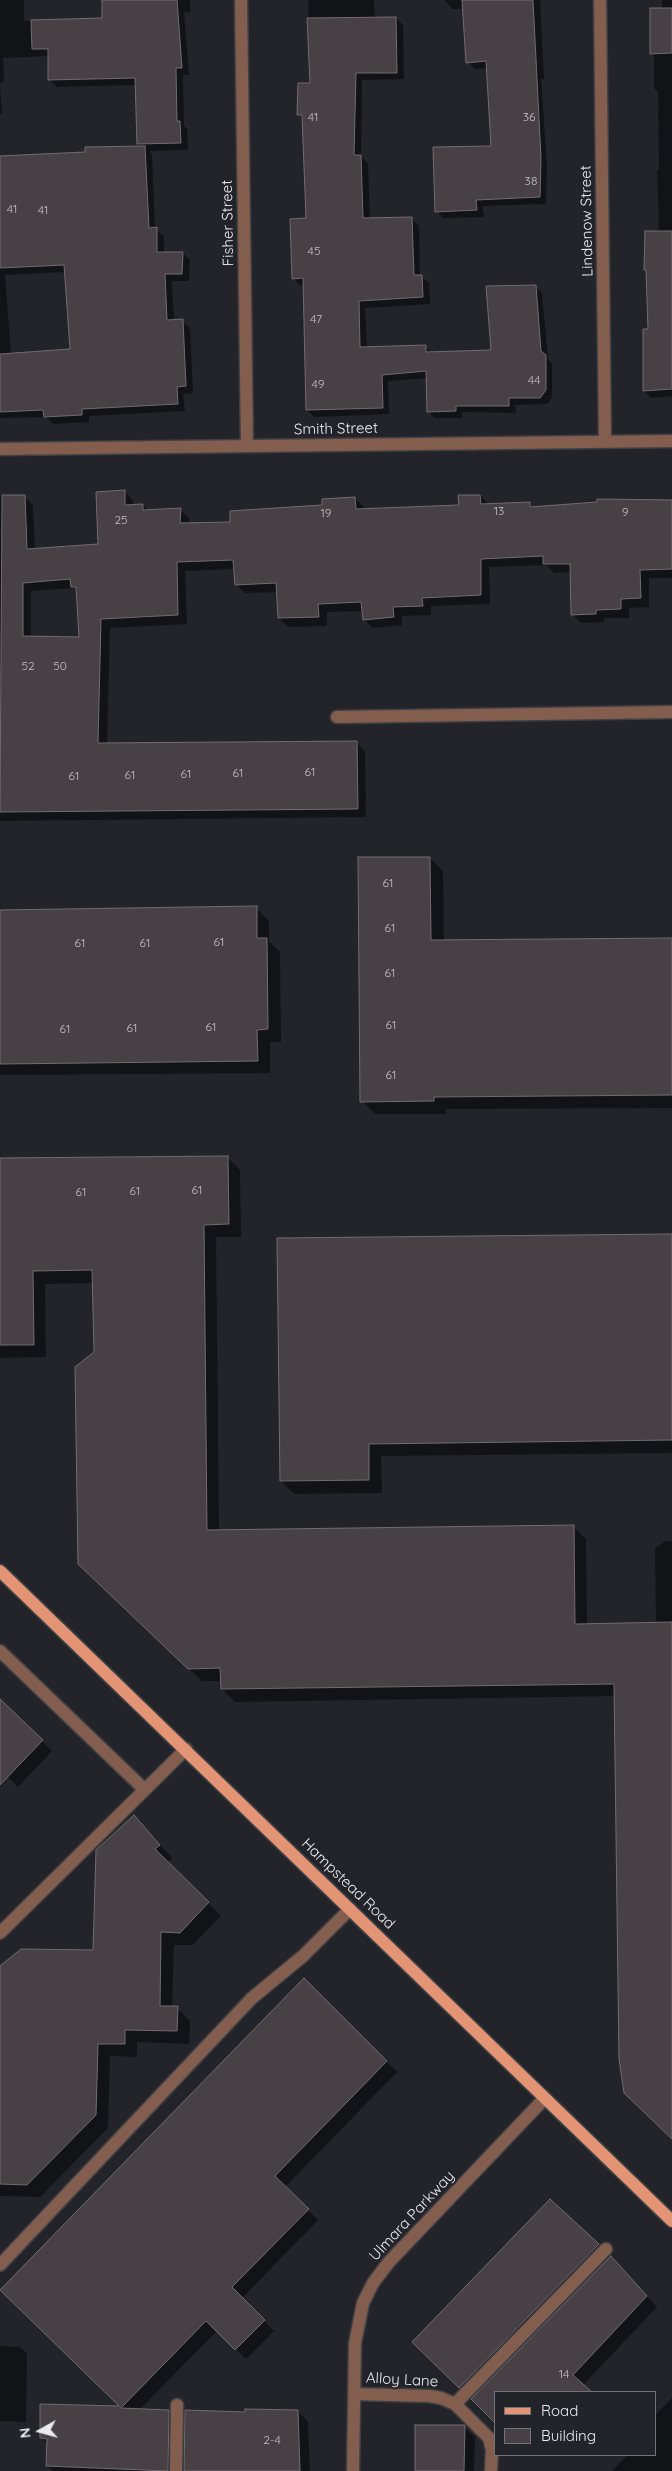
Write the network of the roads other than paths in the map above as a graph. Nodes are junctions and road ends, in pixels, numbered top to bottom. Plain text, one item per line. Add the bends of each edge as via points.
1 (241, 0) edge
2 (600, 0) edge
3 (672, 441) edge
4 (605, 442) junction
5 (247, 446) junction
6 (0, 449) edge
7 (672, 712) edge
8 (337, 717) dead end
9 (0, 1571) edge
10 (0, 1651) edge
11 (186, 1749) junction
12 (144, 1789) junction
13 (350, 1909) junction
14 (0, 1933) edge
15 (545, 2098) junction
16 (672, 2221) edge
17 (606, 2250) dead end
18 (0, 2265) edge
19 (354, 2394) junction
20 (455, 2404) junction
21 (177, 2406) dead end
22 (176, 2471) edge
23 (353, 2471) edge
24 (491, 2471) edge

1 - 5 street, Fisher Street
2 - 4 street, Lindenow Street
3 - 4 street, Smith Street
4 - 5 street, Smith Street
5 - 6 street, Smith Street
7 - 8 street
9 - 11 main road, Hampstead Road
10 - 12 street
11 - 12 street
11 - 13 main road, Hampstead Road
12 - 14 street
13 - 15 main road, Hampstead Road
13 - 18 street via 303,1956 252,1998
15 - 16 main road, Hampstead Road
15 - 19 street, Ulmara Parkway via 389,2262 373,2283 358,2321
17 - 20 street
19 - 20 street, Alloy Lane via 428,2396
19 - 23 street, Ulmara Parkway
20 - 24 street, Alloy Lane via 488,2438 492,2450
21 - 22 street

